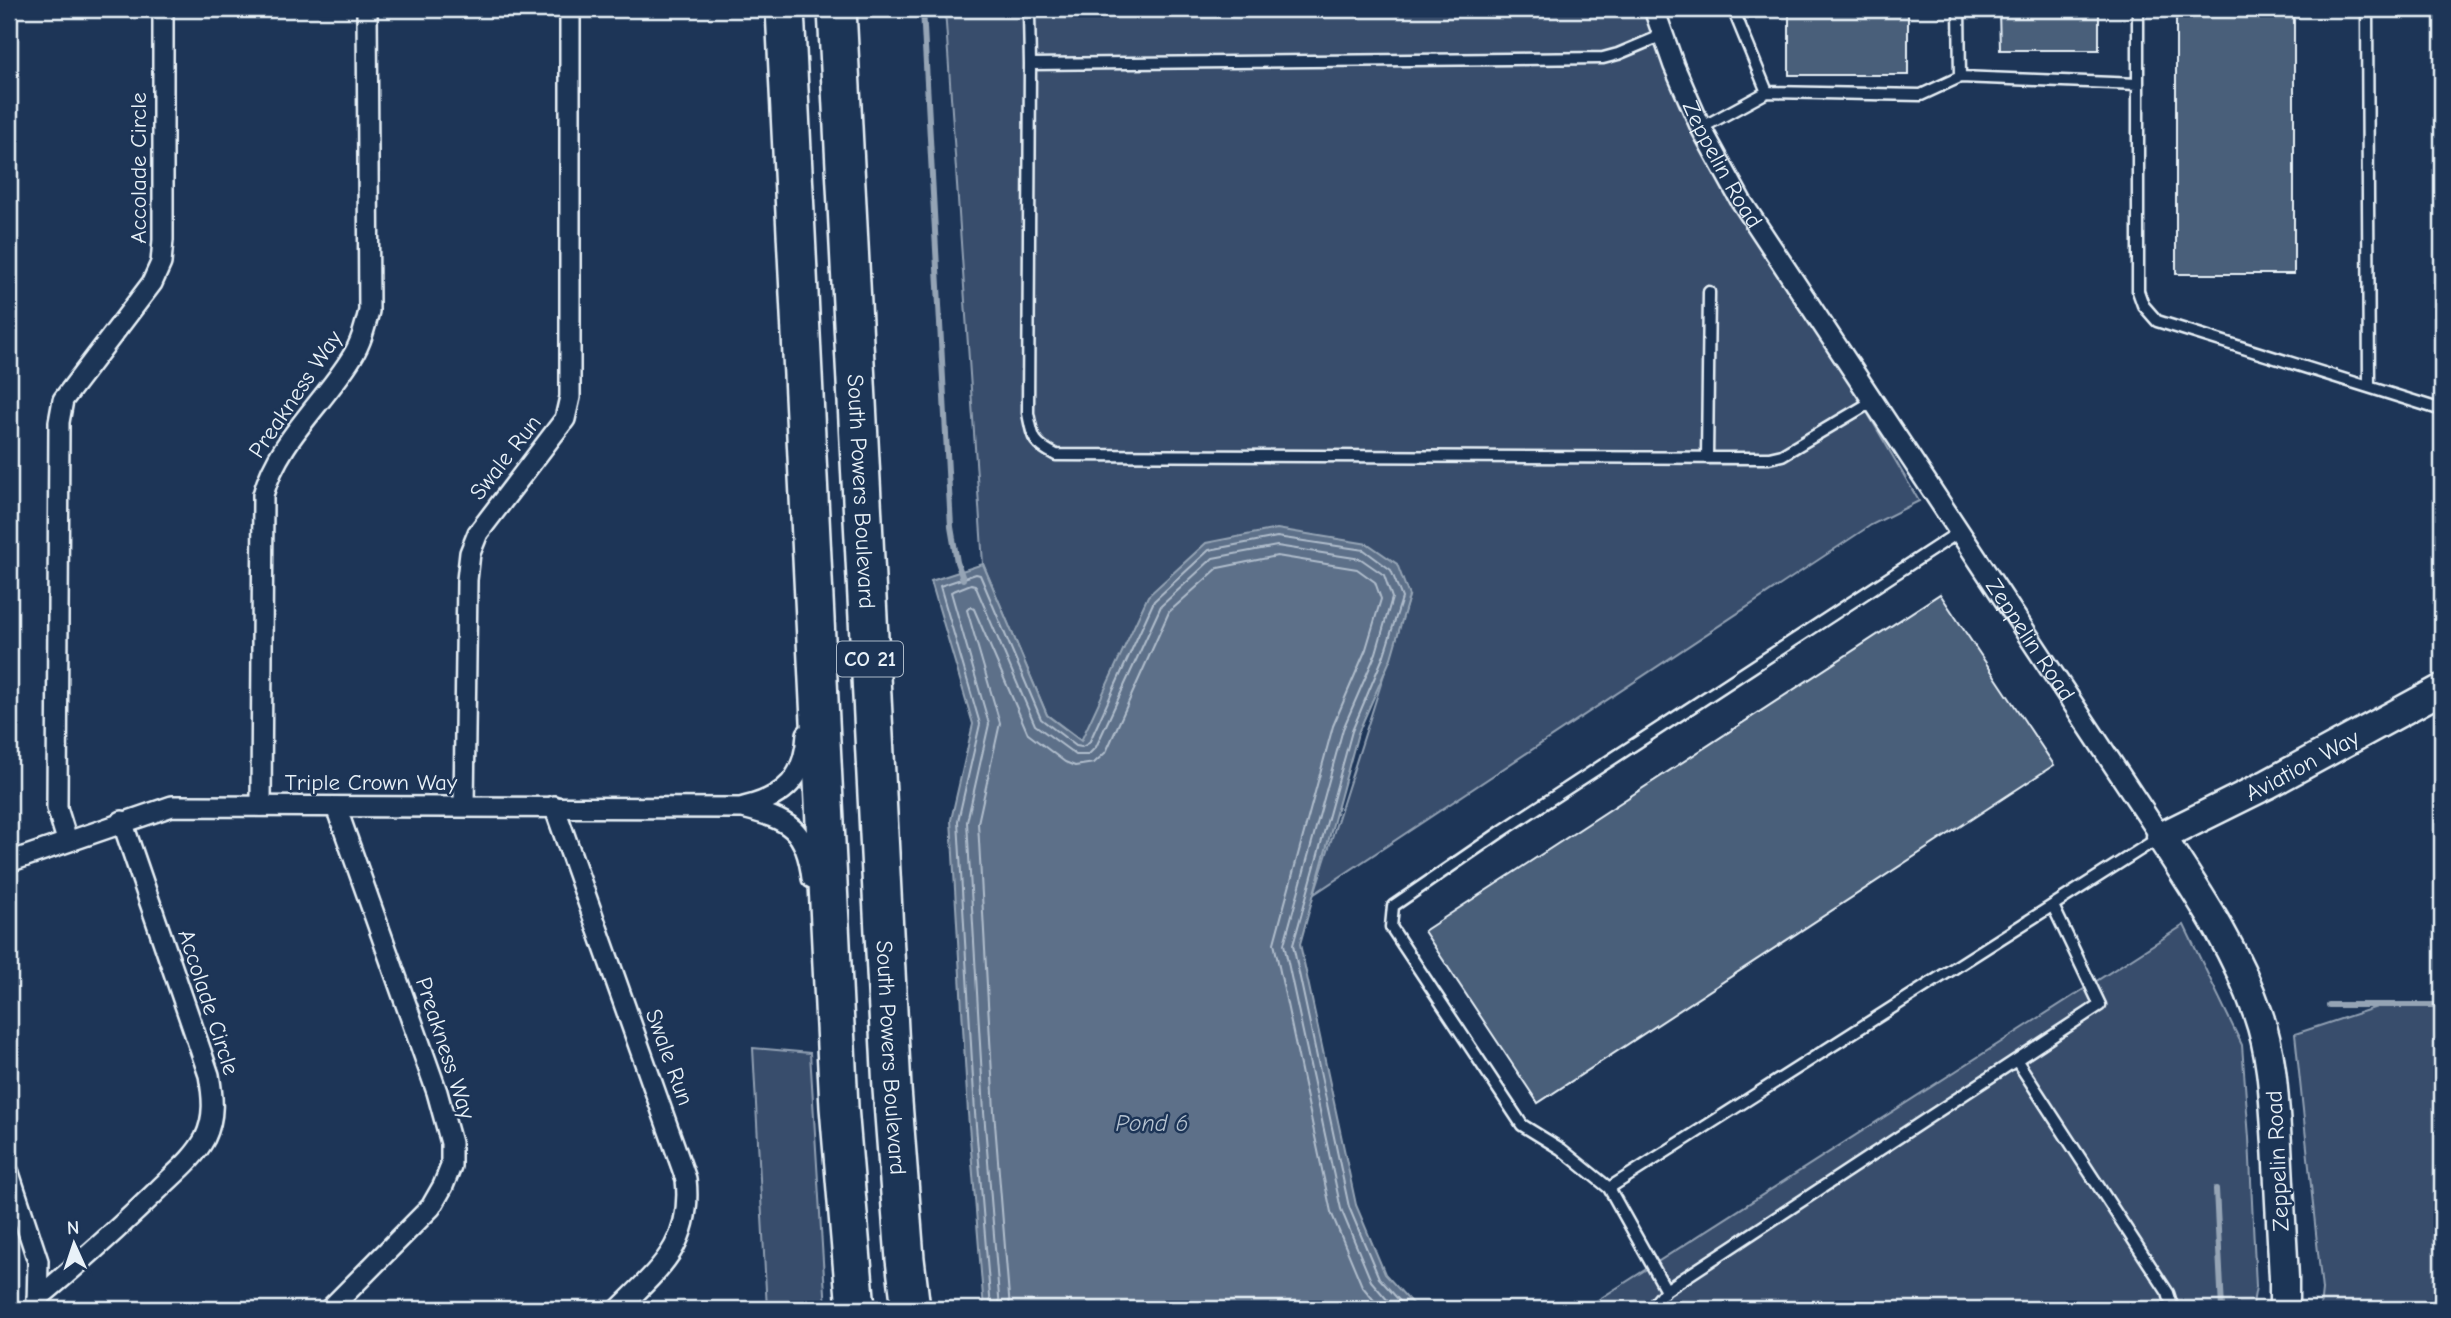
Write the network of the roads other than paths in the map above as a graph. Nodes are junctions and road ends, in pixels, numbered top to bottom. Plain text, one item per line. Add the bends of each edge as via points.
1 (163, 9) edge
2 (367, 9) edge
3 (570, 9) edge
4 (785, 9) edge
5 (838, 9) edge
6 (1026, 9) edge
7 (1654, 9) edge
8 (1733, 9) edge
9 (1959, 9) edge
10 (2138, 9) edge
11 (2367, 9) edge
12 (1663, 35) junction
13 (1030, 64) junction
14 (1960, 77) junction
15 (2138, 83) junction
16 (1767, 92) junction
17 (1701, 128) junction
18 (1709, 292) dead end
19 (2369, 387) junction
20 (1873, 401) junction
21 (2442, 410) edge
22 (1707, 458) junction
23 (1959, 532) junction
24 (813, 548) junction
25 (2442, 689) edge
26 (261, 806) junction
27 (464, 806) junction
28 (554, 806) junction
29 (336, 807) junction
30 (743, 808) junction
31 (121, 821) junction
32 (2161, 837) junction
33 (67, 840) junction
34 (9, 862) edge
35 (2053, 906) junction
36 (2017, 1061) junction
37 (838, 1076) junction
38 (9, 1173) edge
39 (1609, 1188) junction
40 (1666, 1290) junction
41 (37, 1304) edge
42 (330, 1309) edge
43 (619, 1309) edge
44 (856, 1309) edge
45 (911, 1309) edge
46 (1650, 1309) edge
47 (2173, 1309) edge
48 (2284, 1309) edge

1 - 33 street, Accolade Circle via 161,263 152,283 63,400 59,422 57,808
2 - 26 street, Preakness Way via 369,311 353,356 278,455 263,495
3 - 27 street, Swale Run via 570,397 565,419 492,513 470,553
4 - 24 highway, CO 21
5 - 45 highway, South Powers Boulevard / CO 21 via 892,1089
6 - 13 lane
7 - 12 street, Zeppelin Road
8 - 16 lane
9 - 14 lane
10 - 15 lane
11 - 19 lane
12 - 13 lane via 1603,58
12 - 17 street, Zeppelin Road
13 - 22 lane via 1028,413 1040,447 1056,456
14 - 15 lane
14 - 16 lane via 1922,95
15 - 19 lane via 2138,291 2143,305 2157,321
16 - 17 lane
17 - 20 street, Zeppelin Road via 1741,201
18 - 22 lane
19 - 21 lane
20 - 22 lane via 1782,455
20 - 23 street, Zeppelin Road
23 - 32 street, Zeppelin Road
23 - 39 lane via 1393,906 1391,927 1522,1125
24 - 30 street, Triple Crown Way via 806,752 786,789 768,802
24 - 37 highway, CO 21
25 - 32 street, Aviation Way
26 - 29 street, Triple Crown Way
26 - 31 street, Triple Crown Way via 172,806
27 - 28 street, Triple Crown Way
27 - 29 street, Triple Crown Way
28 - 30 street, Triple Crown Way
28 - 43 street, Swale Run via 686,1179 689,1202 675,1248
29 - 42 street, Preakness Way via 437,1092 451,1143 451,1166 430,1207
30 - 37 street, Triple Crown Way via 789,825 809,855
31 - 33 street, Triple Crown Way
31 - 41 street, Accolade Circle via 209,1075 212,1118 194,1155
32 - 35 lane
32 - 48 street, Zeppelin Road via 2233,951 2268,1048
33 - 34 street, Triple Crown Way
35 - 36 lane via 2100,1005
35 - 39 lane
36 - 40 lane
36 - 47 lane via 2168,1293
37 - 44 highway, CO 21
38 - 41 street via 38,1261
39 - 40 lane
40 - 46 lane

